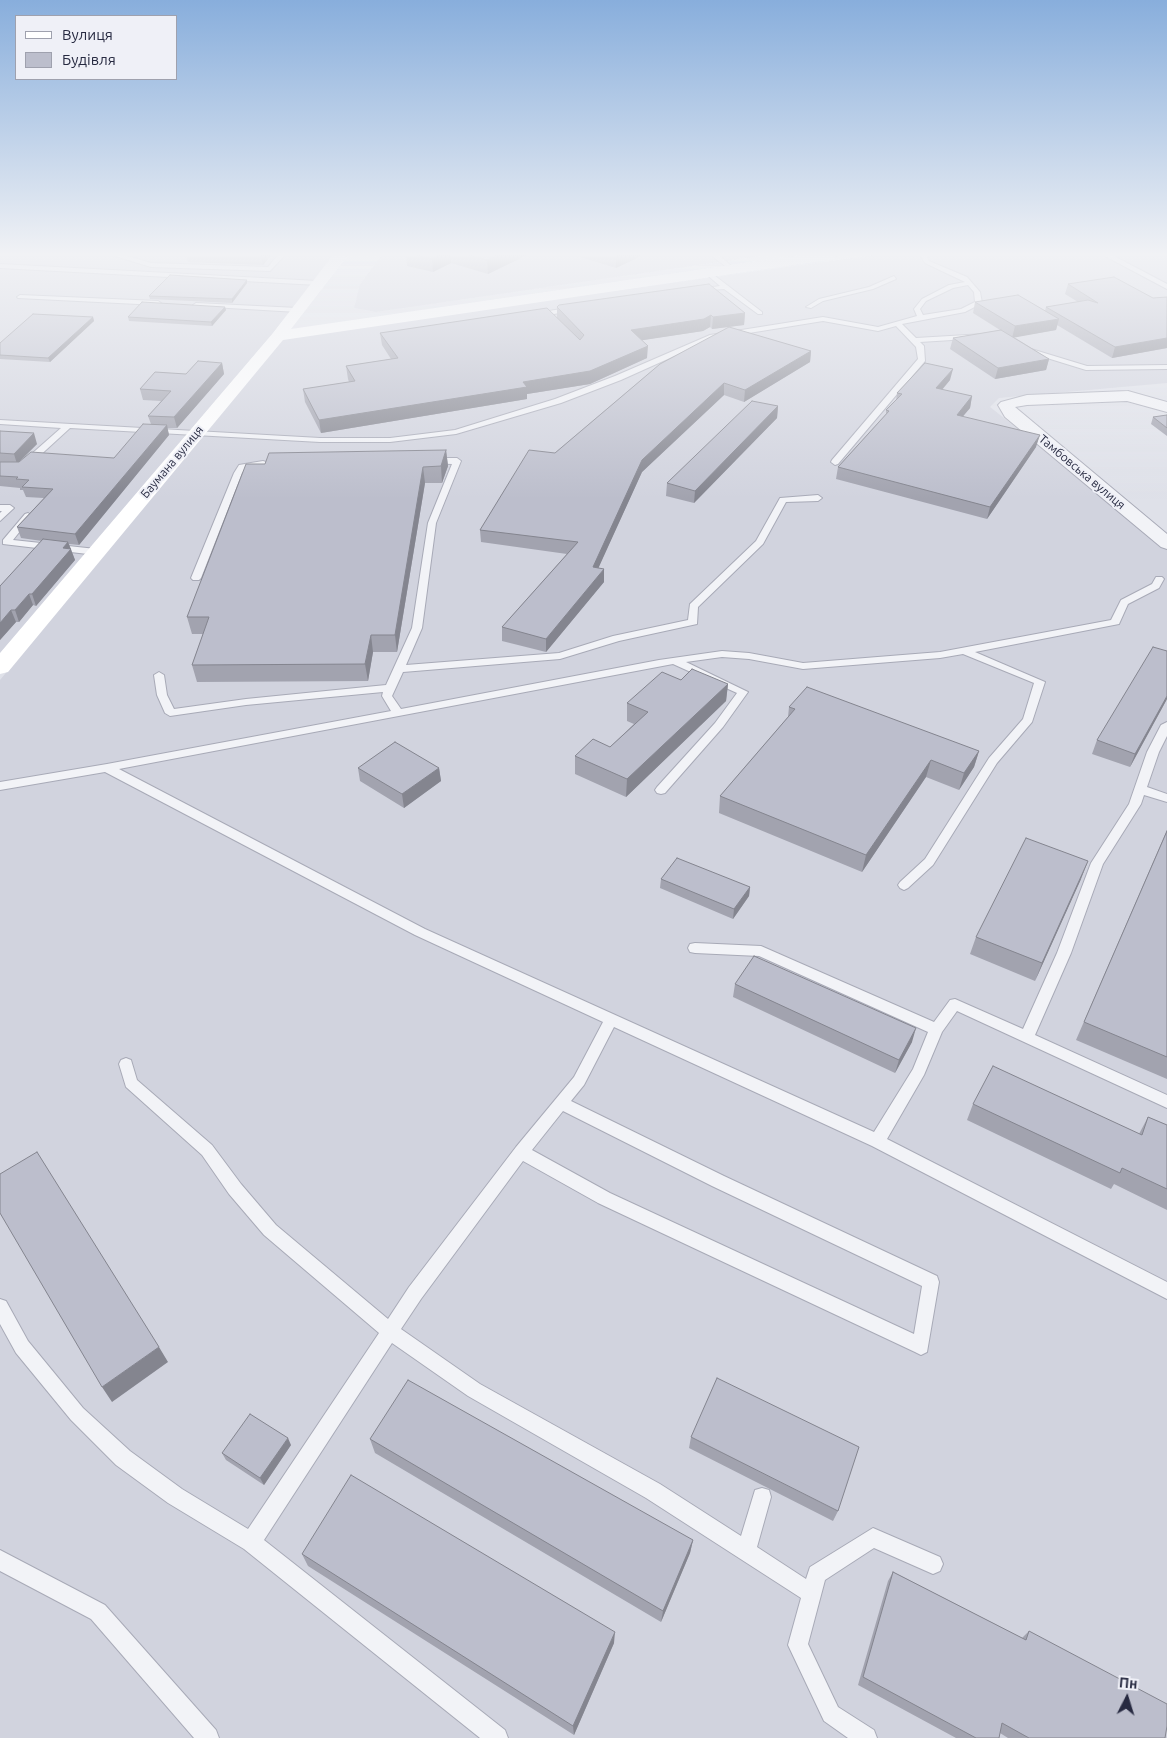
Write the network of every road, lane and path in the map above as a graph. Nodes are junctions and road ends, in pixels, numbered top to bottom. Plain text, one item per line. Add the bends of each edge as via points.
1 (278, 336) edge
2 (716, 336) edge
3 (910, 336) edge
4 (958, 336) edge
5 (914, 340) junction
6 (1015, 344) edge
7 (1167, 367) edge
8 (1167, 407) edge
9 (0, 422) edge
10 (68, 426) junction
11 (196, 433) junction
12 (418, 462) edge
13 (835, 462) dead end
14 (271, 464) edge
15 (0, 468) edge
16 (818, 498) dead end
17 (0, 508) edge
18 (34, 510) edge
19 (0, 518) edge
20 (1167, 543) edge
21 (96, 552) junction
22 (196, 578) dead end
23 (1159, 579) dead end
24 (964, 651) junction
25 (675, 661) junction
26 (0, 667) edge
27 (399, 669) junction
28 (160, 675) dead end
29 (390, 688) junction
30 (398, 713) junction
31 (1167, 725) edge
32 (107, 768) junction
33 (0, 786) edge
34 (1140, 789) junction
35 (662, 790) dead end
36 (1167, 798) edge
37 (904, 885) dead end
38 (695, 948) dead end
39 (611, 1020) junction
40 (936, 1029) junction
41 (1027, 1038) junction
42 (126, 1064) dead end
43 (1167, 1102) edge
44 (561, 1104) junction
45 (877, 1141) junction
46 (521, 1152) junction
47 (1167, 1291) edge
48 (0, 1306) edge
49 (389, 1332) junction
50 (762, 1497) dead end
51 (251, 1542) junction
52 (746, 1551) junction
53 (0, 1560) edge
54 (933, 1564) dead end
55 (812, 1594) junction
56 (208, 1738) edge
57 (497, 1738) edge
58 (866, 1738) edge

1 - 11 main road, Баумана вулиця
2 - 11 lane via 558,401 456,432 390,440
3 - 5 lane
4 - 5 lane
5 - 13 lane via 920,346 922,359
6 - 7 lane via 1072,366
8 - 20 street, Тамбовська вулиця via 1128,396 1006,405 1011,414
9 - 10 lane
10 - 11 lane
10 - 15 lane via 20,468
11 - 21 main road, Баумана вулиця
12 - 27 lane via 457,461 432,523 416,628
14 - 22 lane via 242,467
16 - 27 lane via 783,500 760,542 692,606 693,622 617,638 560,656
17 - 19 lane via 10,508
18 - 21 lane via 6,542
21 - 26 main road, Баумана вулиця
23 - 24 lane via 1156,586 1124,602 1115,622
24 - 25 lane via 803,666 722,654
24 - 37 lane via 1040,682 1028,720 993,761 929,862
25 - 30 lane
25 - 35 lane via 743,692 719,725
27 - 29 lane
28 - 29 lane via 162,695 170,713
29 - 30 lane via 387,696
30 - 32 lane
31 - 34 lane
32 - 33 lane
32 - 39 lane via 420,932
34 - 36 lane
34 - 41 lane via 1135,804 1097,863 1064,953
38 - 40 lane via 761,951
39 - 44 lane via 579,1082
39 - 45 lane
40 - 41 lane via 955,1004
40 - 45 lane via 919,1071
41 - 43 lane
42 - 49 lane via 131,1083 207,1150 270,1230
44 - 46 lane
44 - 46 lane via 931,1282 921,1346 604,1198
45 - 47 lane
46 - 49 lane via 415,1292
48 - 51 lane via 28,1355 77,1414 123,1458 175,1496
49 - 51 lane
49 - 52 lane via 474,1390 653,1491
50 - 52 lane
51 - 57 lane
52 - 55 lane
53 - 56 lane via 98,1612
54 - 55 lane via 872,1538 817,1574
55 - 58 lane via 798,1645 831,1714

